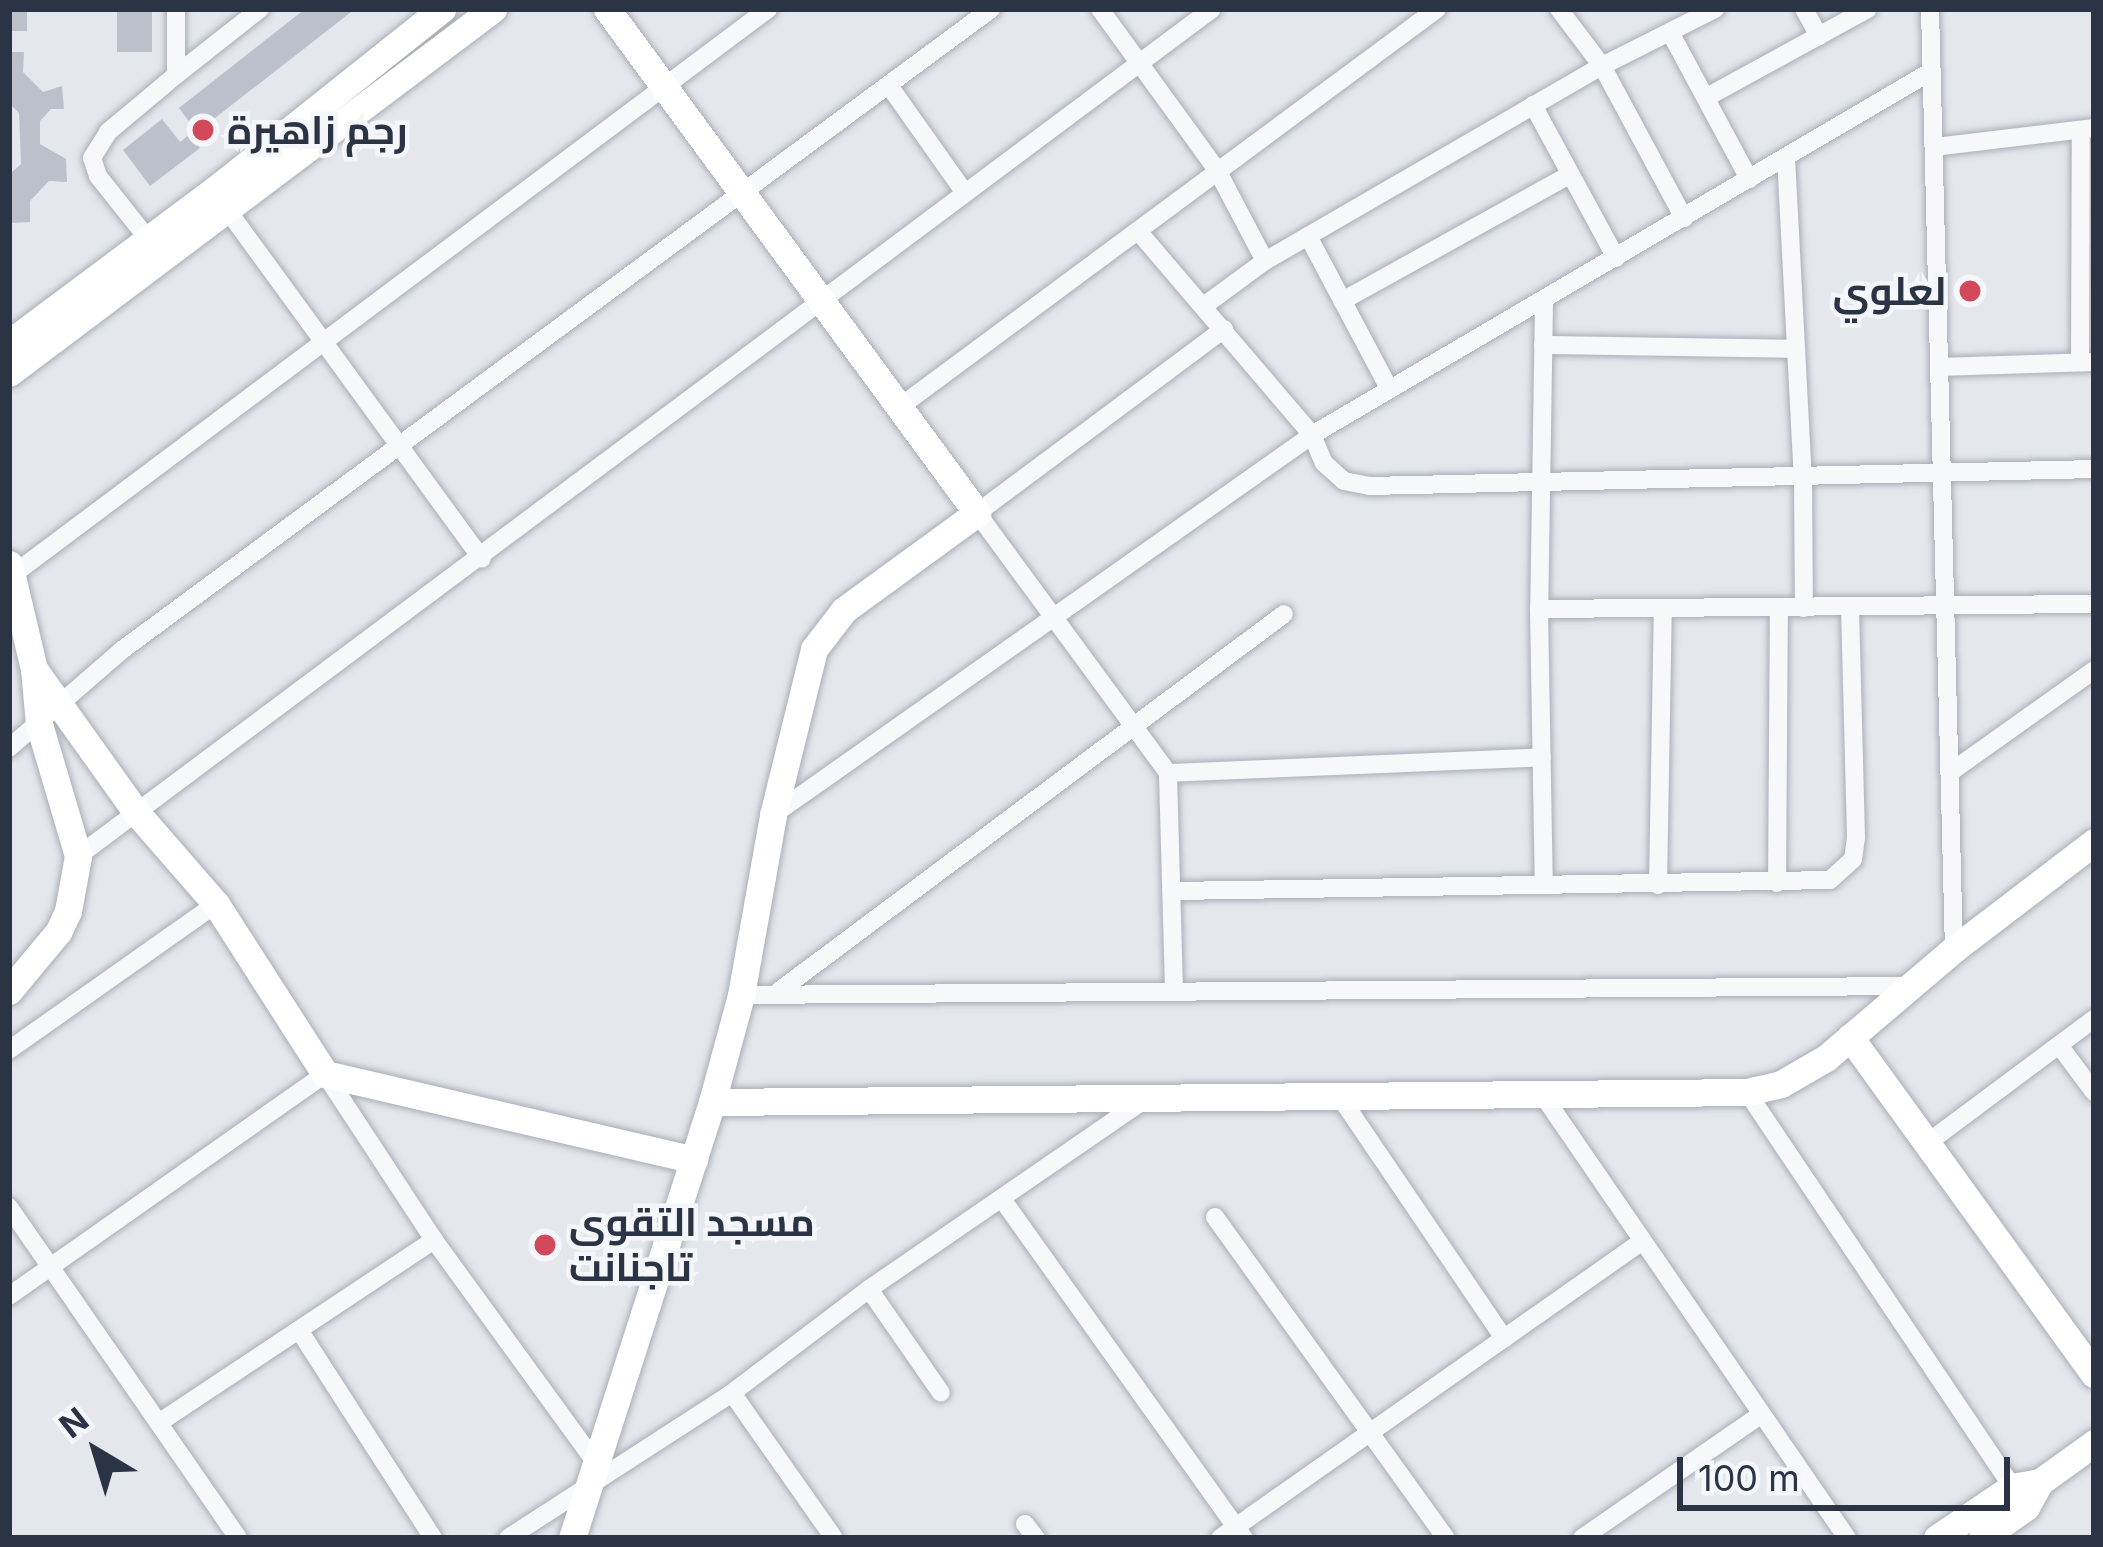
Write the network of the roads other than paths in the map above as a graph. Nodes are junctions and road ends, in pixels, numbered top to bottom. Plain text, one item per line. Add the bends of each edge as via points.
1 (176, 9) edge
2 (260, 9) edge
3 (442, 9) edge
4 (493, 9) edge
5 (607, 9) edge
6 (768, 9) edge
7 (991, 9) edge
8 (1100, 9) edge
9 (1212, 9) edge
10 (1437, 9) edge
11 (1559, 9) edge
12 (1715, 9) edge
13 (1804, 9) edge
14 (1868, 9) edge
15 (1930, 9) edge
16 (1671, 34) junction
17 (1819, 36) junction
18 (1144, 64) junction
19 (1602, 66) junction
20 (1930, 72) junction
21 (176, 75) junction
22 (664, 87) junction
23 (890, 87) junction
24 (1707, 97) junction
25 (1534, 105) junction
26 (2088, 129) edge
27 (1934, 147) junction
28 (1786, 157) junction
29 (1217, 170) junction
30 (1569, 175) junction
31 (1749, 179) junction
32 (965, 193) junction
33 (742, 194) junction
34 (221, 201) junction
35 (1684, 218) junction
36 (1138, 231) junction
37 (1308, 236) junction
38 (148, 239) junction
39 (1616, 258) junction
40 (1264, 261) junction
41 (1342, 301) junction
42 (823, 302) junction
43 (1544, 303) junction
44 (1205, 305) junction
45 (1224, 329) junction
46 (322, 342) junction
47 (9, 343) edge
48 (1544, 345) junction
49 (1796, 349) junction
50 (2087, 362) edge
51 (1939, 367) junction
52 (9, 373) edge
53 (1390, 389) junction
54 (901, 406) junction
55 (1312, 435) junction
56 (400, 450) junction
57 (2094, 470) edge
58 (1938, 471) junction
59 (1803, 477) junction
60 (1541, 480) junction
61 (977, 513) junction
62 (482, 560) junction
63 (10, 570) edge
64 (1943, 604) junction
65 (2094, 604) edge
66 (1850, 607) junction
67 (1779, 608) junction
68 (1804, 608) junction
69 (1539, 609) junction
70 (1663, 611) junction
71 (1284, 614) dead end
72 (1053, 615) junction
73 (2094, 670) edge
74 (49, 716) junction
75 (1136, 724) junction
76 (9, 748) edge
77 (1542, 758) junction
78 (1952, 771) junction
79 (1168, 773) junction
80 (136, 812) junction
81 (772, 815) junction
82 (2094, 842) edge
83 (78, 856) junction
84 (1777, 883) junction
85 (1544, 884) junction
86 (1658, 885) junction
87 (1175, 891) junction
88 (216, 904) junction
89 (1954, 949) junction
90 (1910, 986) junction
91 (10, 990) edge
92 (1174, 990) junction
93 (779, 992) junction
94 (741, 995) junction
95 (2094, 1019) edge
96 (1850, 1037) junction
97 (2059, 1046) junction
98 (9, 1049) edge
99 (325, 1075) junction
100 (1747, 1092) junction
101 (2094, 1092) edge
102 (1153, 1094) junction
103 (1542, 1094) junction
104 (1340, 1097) junction
105 (712, 1102) junction
106 (1926, 1144) junction
107 (694, 1160) junction
108 (1002, 1199) junction
109 (9, 1207) edge
110 (1215, 1217) dead end
111 (434, 1240) junction
112 (1641, 1242) junction
113 (49, 1268) junction
114 (869, 1289) junction
115 (9, 1296) edge
116 (299, 1330) junction
117 (1504, 1338) junction
118 (2094, 1374) edge
119 (732, 1393) junction
120 (941, 1393) dead end
121 (1760, 1415) junction
122 (160, 1422) junction
123 (1374, 1434) junction
124 (2094, 1443) edge
125 (592, 1473) junction
126 (2026, 1492) junction
127 (1233, 1534) edge
128 (238, 1538) edge
129 (433, 1538) edge
130 (508, 1538) edge
131 (572, 1538) edge
132 (834, 1538) edge
133 (1446, 1538) edge
134 (1582, 1538) edge
135 (1847, 1538) edge
136 (1937, 1538) edge
137 (1982, 1538) edge

1 - 21 street
2 - 21 street
3 - 34 street
4 - 34 street
5 - 22 street
6 - 22 street
7 - 23 street
8 - 18 street
9 - 18 street
10 - 29 street
11 - 19 street
12 - 16 street
13 - 17 street
14 - 17 street
15 - 20 street
16 - 19 street
16 - 24 street
17 - 24 street
18 - 29 street
18 - 32 street
19 - 25 street
19 - 35 street
20 - 27 street
20 - 28 street
21 - 38 street via 108,132 92,158
22 - 33 street
22 - 46 street
23 - 32 street
23 - 33 street
24 - 31 street
25 - 30 street
25 - 37 street
26 - 27 street
26 - 50 street
27 - 51 street
28 - 31 street
28 - 49 street
29 - 36 street
29 - 40 street
30 - 39 street
30 - 41 street
31 - 35 street
32 - 42 street
33 - 42 street
33 - 56 street
34 - 38 street
34 - 46 street
34 - 52 street
35 - 39 street
36 - 44 street
36 - 54 street
37 - 40 street
37 - 41 street
38 - 47 street
39 - 43 street
40 - 44 street
41 - 53 street
42 - 54 street
42 - 62 street
43 - 48 street
43 - 53 street
44 - 45 street
45 - 55 street
45 - 61 street
46 - 56 street
46 - 63 street
48 - 49 street
48 - 60 street
49 - 59 street
50 - 51 street
51 - 58 street
53 - 55 street
54 - 61 street
55 - 60 street via 1331,472 1369,487
55 - 72 street
56 - 62 street
56 - 74 street via 122,650
57 - 58 street
58 - 59 street
58 - 64 street
59 - 60 street
59 - 68 street
60 - 69 street
61 - 72 street
61 - 81 street via 823,632
62 - 80 street
63 - 74 street
64 - 65 street
64 - 66 street
64 - 78 street
66 - 68 street
66 - 84 street via 1853,859 1830,880
67 - 68 street
67 - 70 street
67 - 84 street
69 - 70 street
69 - 77 street
70 - 86 street
71 - 75 street
72 - 75 street
72 - 81 street
73 - 78 street
74 - 76 street
74 - 80 street
74 - 83 street
75 - 79 street
75 - 93 street
77 - 79 street
77 - 85 street
78 - 89 street
79 - 87 street
80 - 83 street
80 - 88 street
81 - 94 street
82 - 89 street
83 - 91 street via 58,932
84 - 86 street
85 - 86 street
85 - 87 street
87 - 92 street
88 - 98 street
88 - 99 street
89 - 90 street
90 - 92 street
90 - 96 street
92 - 93 street
93 - 94 street
94 - 105 street
95 - 97 street
96 - 100 street via 1804,1073
96 - 106 street
97 - 101 street
97 - 106 street
99 - 107 street
99 - 111 street
99 - 113 street
100 - 103 street
100 - 126 street
102 - 104 street
102 - 105 street
102 - 108 street
103 - 104 street
103 - 112 street
104 - 117 street
105 - 107 street
106 - 118 street
107 - 125 street
108 - 114 street
108 - 127 street
109 - 113 street
110 - 123 street
111 - 116 street
111 - 125 street
112 - 117 street
112 - 121 street
113 - 115 street
113 - 122 street
114 - 119 street
114 - 120 street
116 - 122 street
116 - 129 street
117 - 123 street
119 - 125 street
119 - 132 street
121 - 134 street
121 - 135 street
122 - 128 street
123 - 127 street
123 - 133 street
124 - 126 street
125 - 130 street
125 - 131 street
126 - 136 street
126 - 137 street

